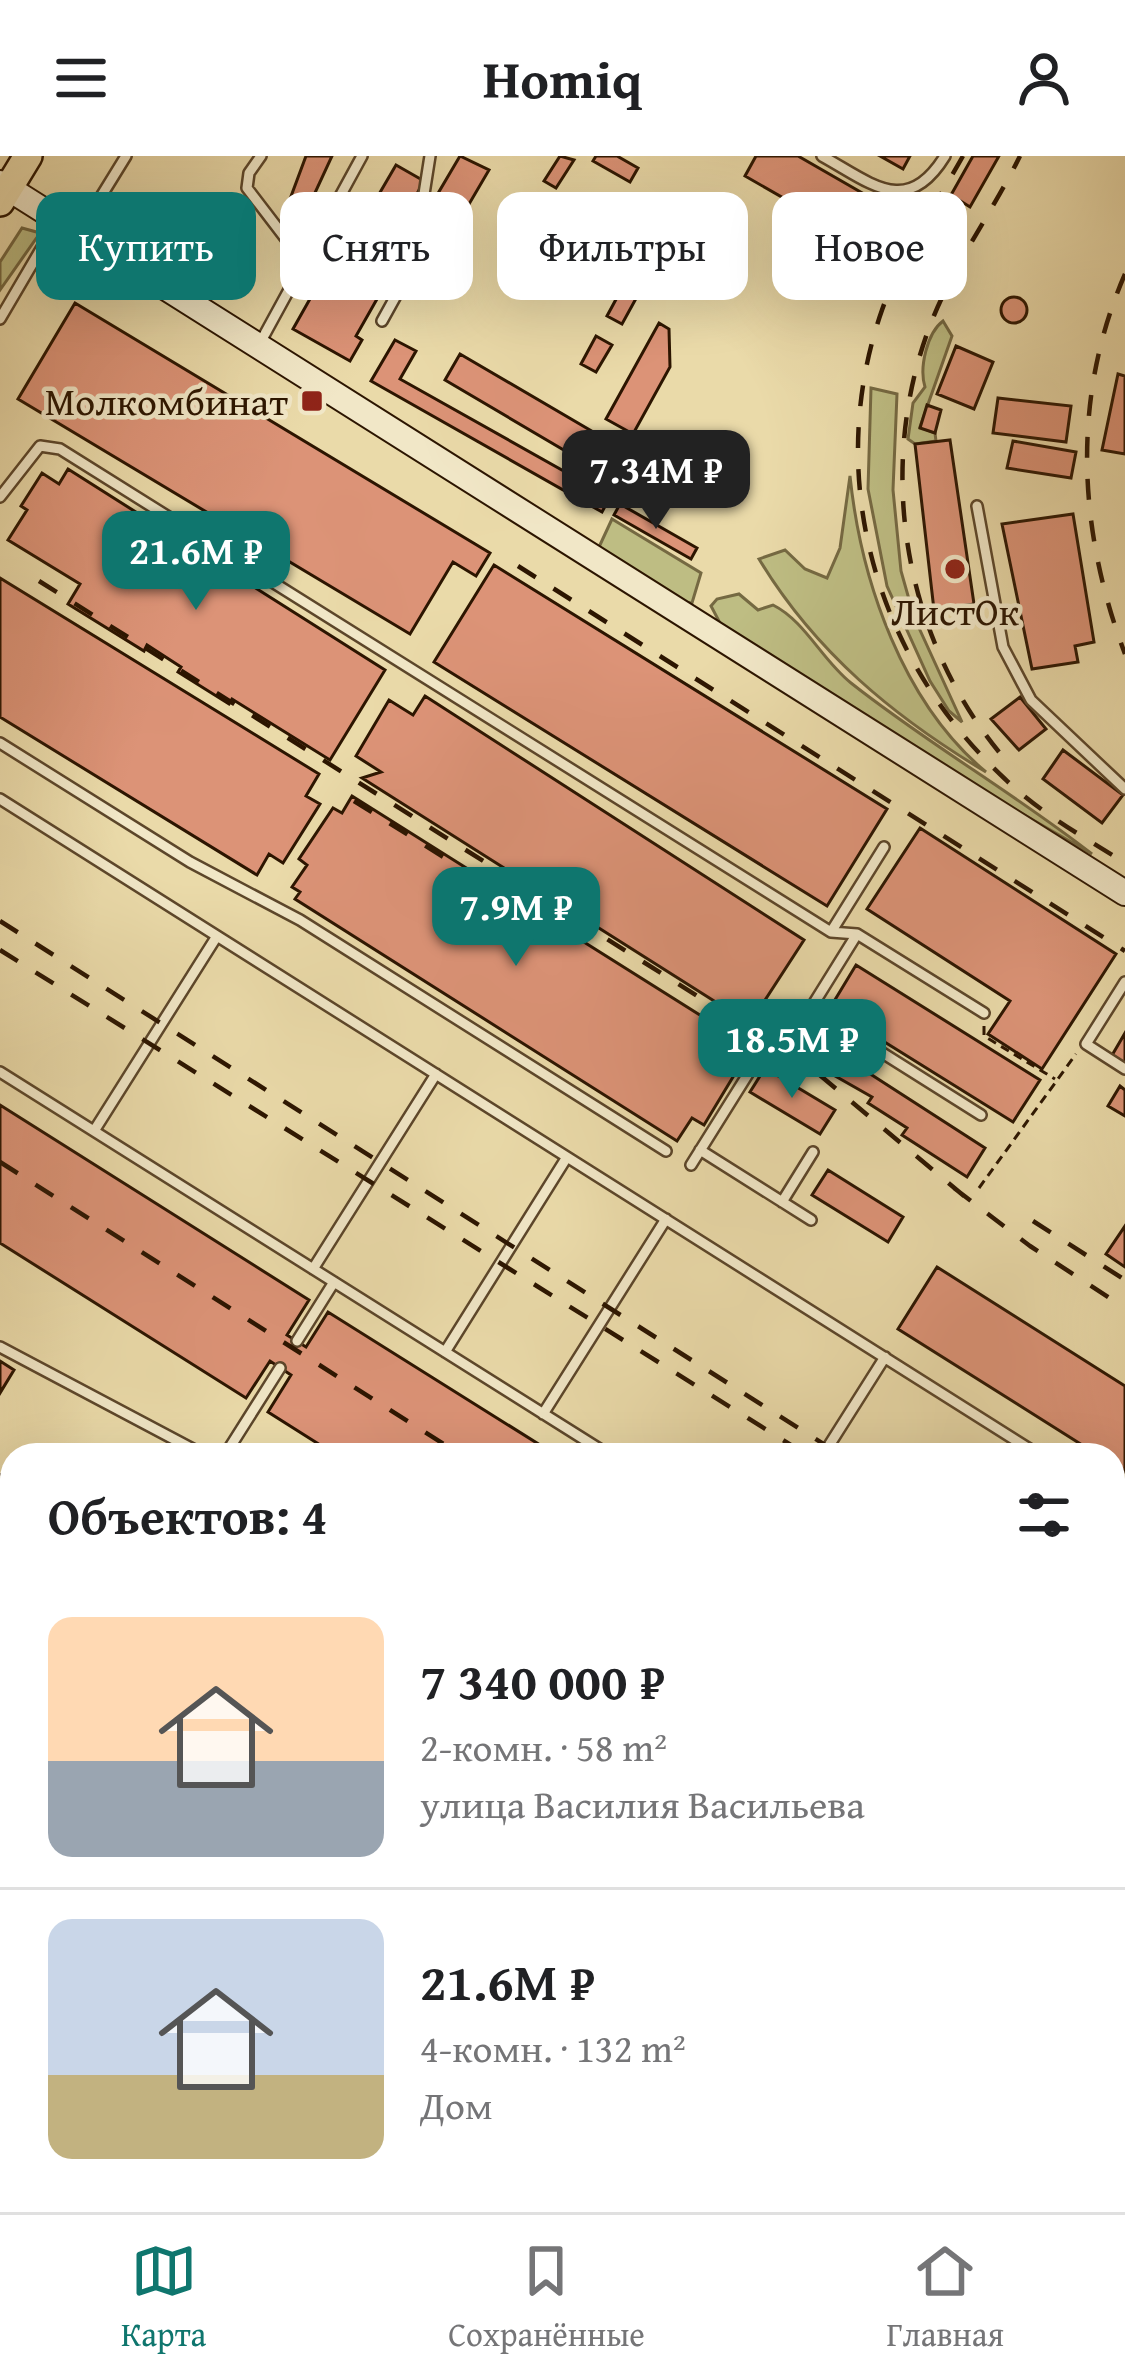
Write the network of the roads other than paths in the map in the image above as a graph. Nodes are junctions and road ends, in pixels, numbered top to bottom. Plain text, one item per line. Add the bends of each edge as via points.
1 (28, 156) edge
2 (126, 156) edge
3 (261, 156) edge
4 (362, 156) edge
5 (430, 156) edge
6 (822, 156) edge
7 (945, 156) edge
8 (3, 191) edge
9 (97, 192) edge
10 (343, 192) edge
11 (424, 192) edge
12 (36, 209) edge
13 (280, 230) edge
14 (36, 271) edge
15 (182, 300) edge
16 (284, 300) edge
17 (393, 300) edge
18 (0, 319) edge
19 (382, 321) dead end
20 (257, 348) junction
21 (0, 497) edge
22 (977, 506) dead end
23 (0, 743) edge
24 (1125, 789) edge
25 (0, 799) edge
26 (884, 847) dead end
27 (1125, 893) edge
28 (831, 932) junction
29 (857, 934) junction
30 (217, 936) junction
31 (1125, 982) edge
32 (811, 1008) junction
33 (984, 1012) road end
34 (1125, 1070) edge
35 (0, 1072) edge
36 (436, 1074) junction
37 (981, 1115) dead end
38 (94, 1130) junction
39 (700, 1150) junction
40 (666, 1151) dead end
41 (813, 1152) dead end
42 (567, 1157) junction
43 (691, 1165) dead end
44 (782, 1202) junction
45 (666, 1219) junction
46 (811, 1220) dead end
47 (313, 1269) junction
48 (334, 1282) junction
49 (297, 1341) dead end
50 (0, 1347) edge
51 (445, 1352) junction
52 (885, 1357) junction
53 (280, 1368) dead end
54 (543, 1414) junction
55 (181, 1443) edge
56 (233, 1443) edge
57 (590, 1443) edge
58 (831, 1443) edge
59 (1013, 1443) edge

1 - 8 main road
2 - 9 lane
3 - 13 lane via 247,188
4 - 10 lane
5 - 11 lane
6 - 7 lane via 898,193 926,181
8 - 12 main road
14 - 18 lane
15 - 20 main road
16 - 20 lane
17 - 19 lane
20 - 27 main road
21 - 28 lane via 40,446 60,449
22 - 24 lane via 1003,647 1031,700
23 - 40 lane
25 - 30 lane
26 - 28 lane
28 - 29 lane
29 - 32 lane
29 - 33 lane
30 - 36 lane
30 - 38 lane
31 - 34 lane via 1086,1044
32 - 37 lane
32 - 39 lane via 778,1026
35 - 38 lane
36 - 42 lane
36 - 47 lane
38 - 47 lane
39 - 43 lane
39 - 44 lane
41 - 44 lane
42 - 45 lane
42 - 51 lane
44 - 46 lane
45 - 52 lane
45 - 54 lane
47 - 48 lane
48 - 49 lane
48 - 51 lane
50 - 55 lane
51 - 54 lane
52 - 58 lane
52 - 59 lane
53 - 56 lane
54 - 57 lane

